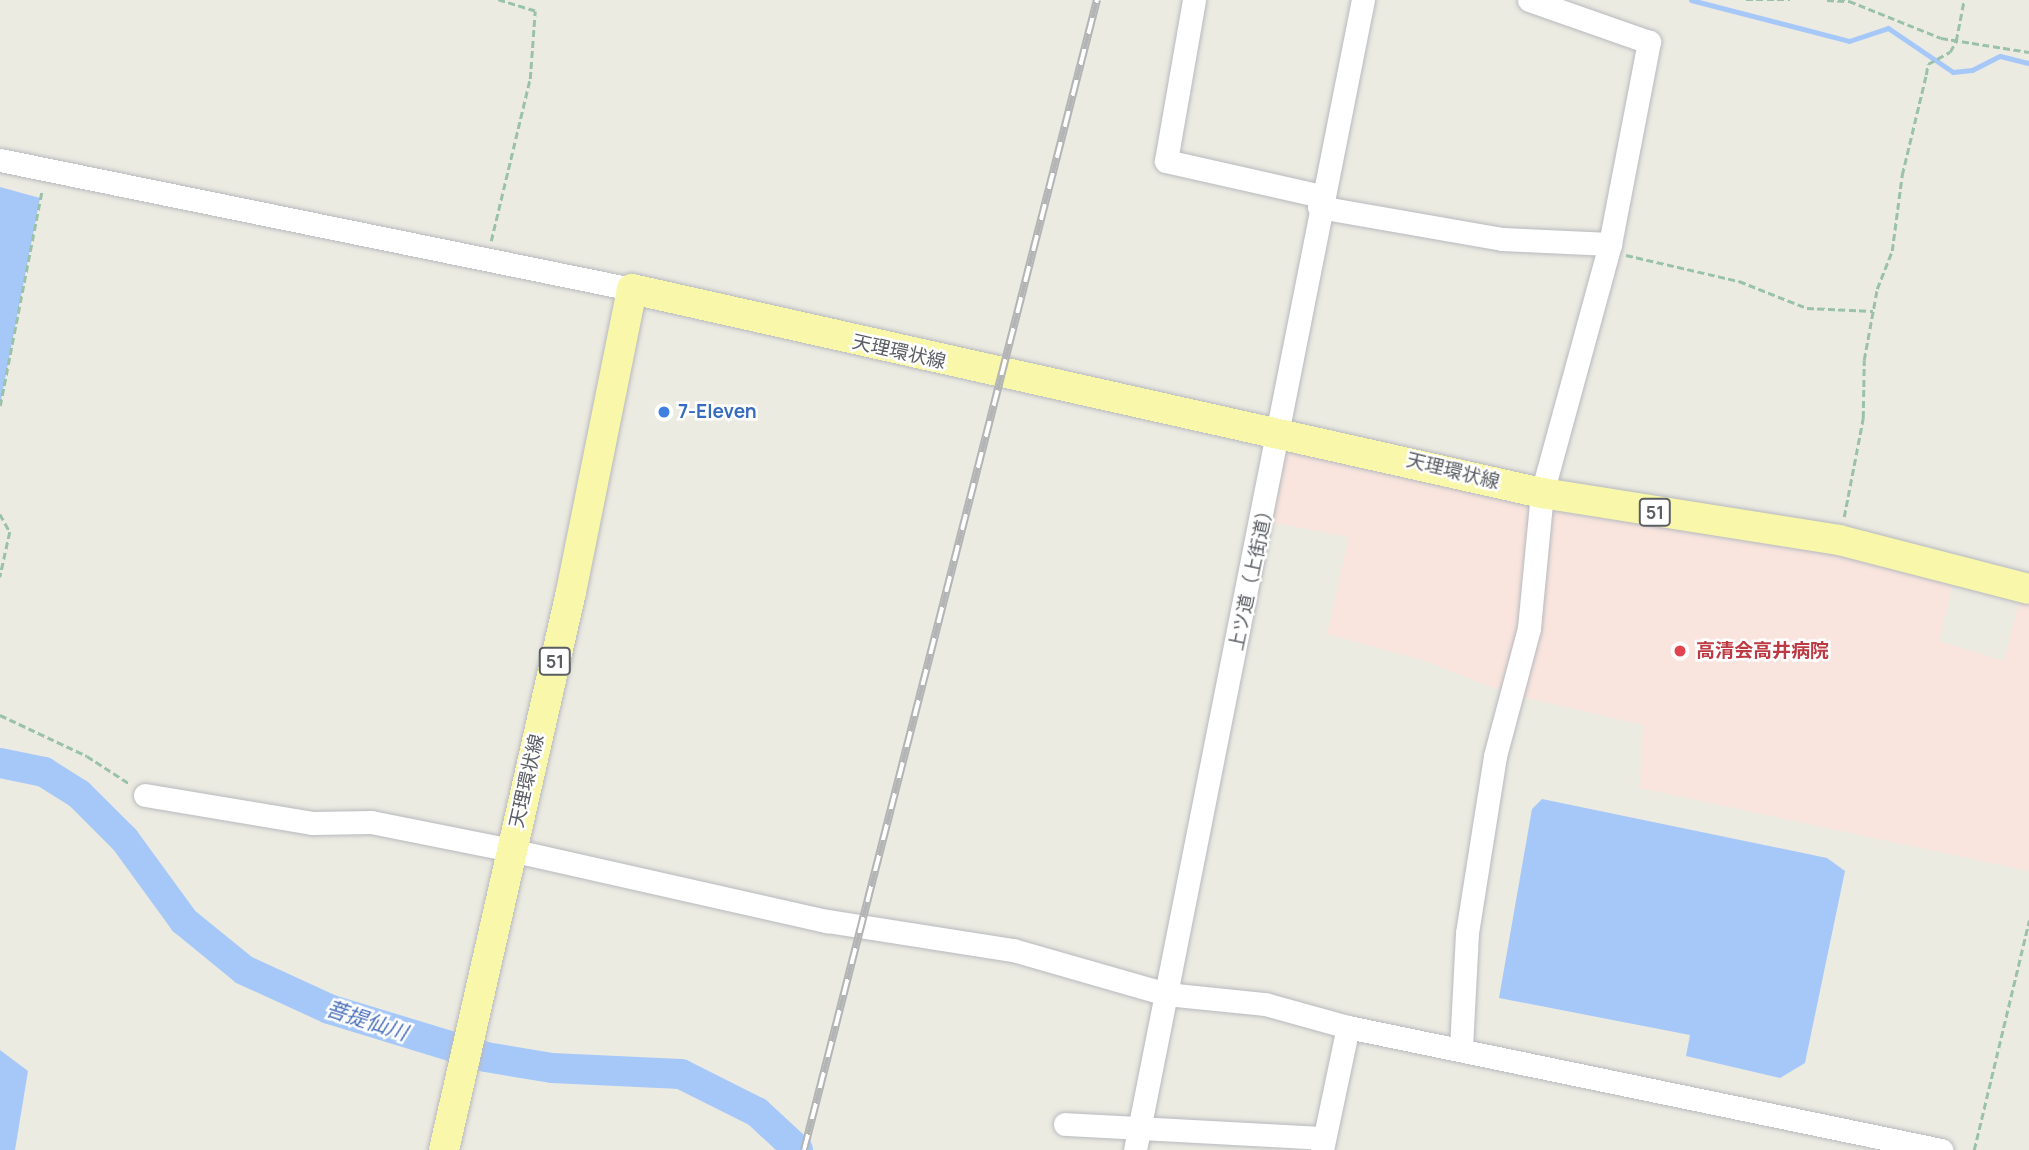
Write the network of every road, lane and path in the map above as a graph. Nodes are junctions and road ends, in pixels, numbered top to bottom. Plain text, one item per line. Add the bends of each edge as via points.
1 (498, 0) edge
2 (1194, 0) edge
3 (1363, 0) edge
4 (1529, 0) edge
5 (1746, 0) edge
6 (1790, 0) edge
7 (1827, 0) edge
8 (1964, 0) edge
9 (1956, 41) junction
10 (2029, 52) edge
11 (0, 160) edge
12 (46, 169) junction
13 (1320, 202) junction
14 (1610, 247) junction
15 (487, 260) junction
16 (632, 289) junction
17 (1873, 310) junction
18 (0, 406) edge
19 (1282, 432) junction
20 (1542, 493) junction
21 (0, 514) edge
22 (1839, 540) junction
23 (0, 577) edge
24 (2029, 589) edge
25 (0, 716) edge
26 (145, 795) joint
27 (511, 849) junction
28 (2029, 921) edge
29 (1166, 995) junction
30 (1348, 1027) junction
31 (1461, 1048) junction
32 (1065, 1124) dead end
33 (1137, 1139) edge
34 (1323, 1144) edge
35 (444, 1150) edge
36 (1941, 1150) edge
37 (1973, 1150) edge

1 - 15 path via 536,11 530,79
2 - 13 street via 1166,161
3 - 13 street, 上ツ道（上街道）
4 - 14 street via 1649,42
5 - 6 path
7 - 9 path via 1849,1
8 - 9 path
9 - 10 path
9 - 17 path via 1950,52 1928,64 1902,175 1892,251
11 - 12 street
12 - 15 street
12 - 18 path
13 - 14 street via 1502,239
13 - 19 street, 上ツ道（上街道）
14 - 17 path via 1739,281 1807,308
14 - 20 street
15 - 16 street
16 - 19 main road, 天理環状線 / 51 via 1141,407
16 - 27 main road, 天理環状線 / 51 via 572,592
17 - 22 path via 1864,360 1863,418
19 - 20 main road, 天理環状線 / 51
19 - 29 street, 上ツ道（上街道）
20 - 22 main road, 天理環状線 / 51
20 - 31 street via 1529,628 1495,756 1467,933
21 - 23 path via 10,532
22 - 24 main road, 天理環状線 / 51
25 - 26 path via 87,755
26 - 27 street via 312,823 371,822
27 - 29 street via 827,921 1013,950
27 - 35 main road, 天理環状線 / 51
28 - 37 path
29 - 30 street via 1265,1004
29 - 33 street, 上ツ道（上街道）
30 - 31 street
30 - 34 street
31 - 36 street
32 - 33 street
33 - 34 street

